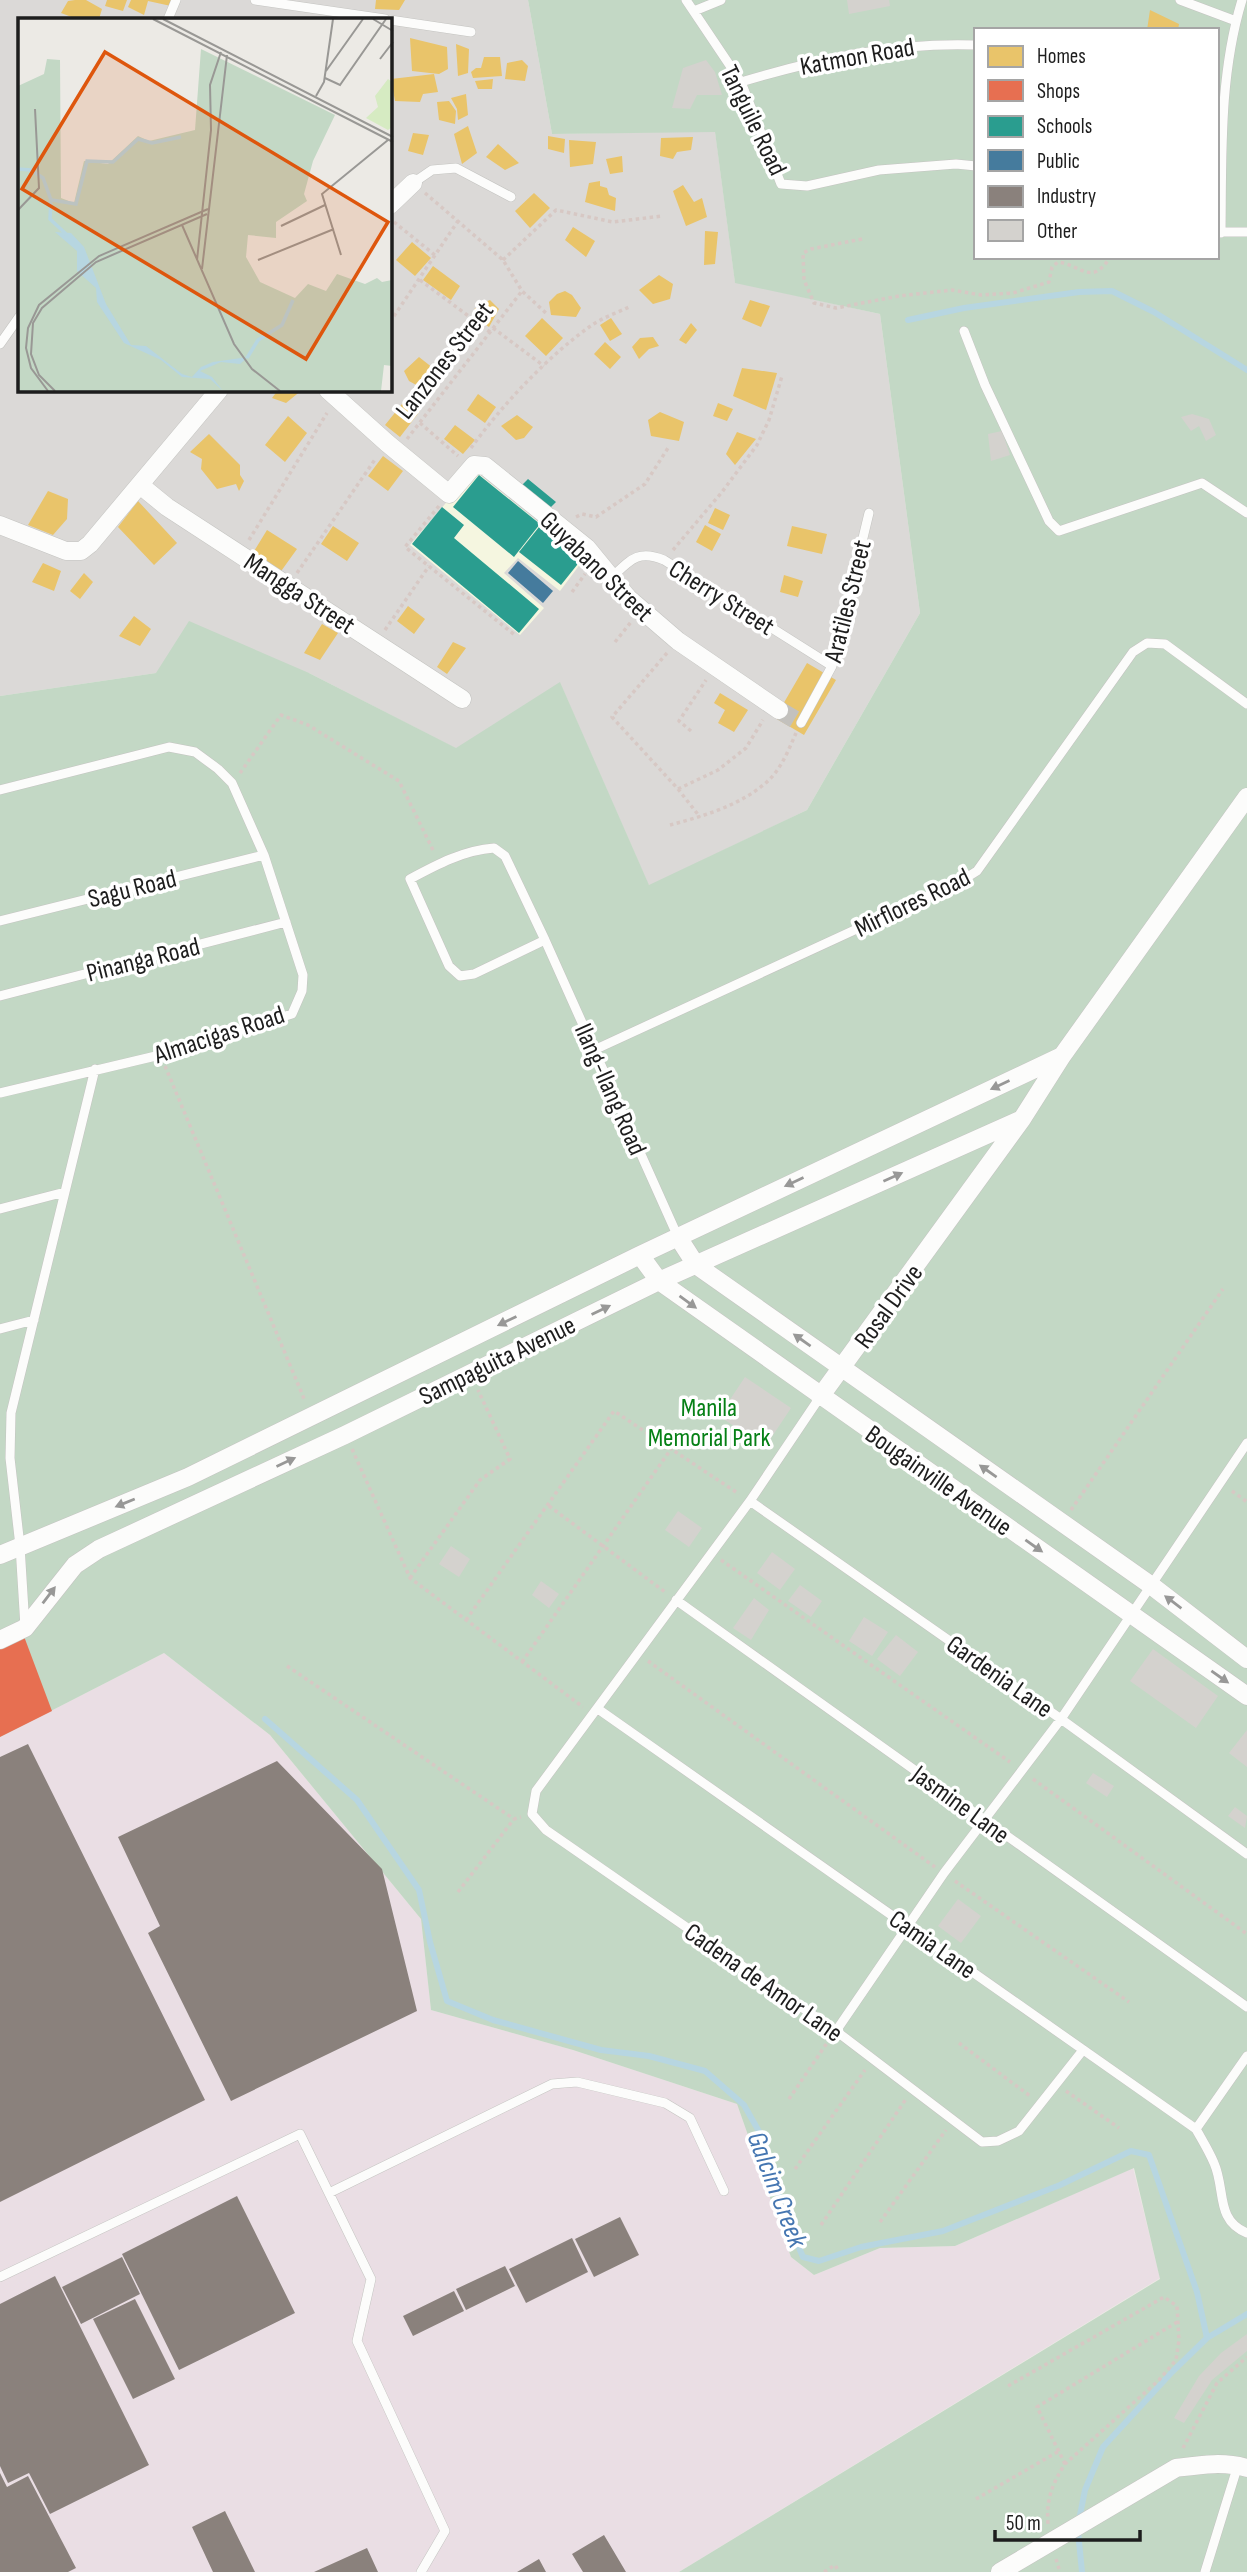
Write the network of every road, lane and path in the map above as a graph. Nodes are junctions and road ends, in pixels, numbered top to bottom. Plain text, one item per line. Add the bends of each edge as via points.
1 (176, 0) edge
2 (255, 0) edge
3 (686, 0) edge
4 (721, 0) edge
5 (1181, 0) edge
6 (1242, 0) edge
7 (694, 11) junction
8 (168, 18) edge
9 (377, 18) edge
10 (392, 20) edge
11 (1236, 21) junction
12 (471, 32) dead end
13 (974, 45) edge
14 (741, 82) junction
15 (1220, 108) edge
16 (974, 166) edge
17 (413, 183) junction
18 (511, 197) dead end
19 (392, 203) edge
20 (662, 216) dead end
21 (458, 221) junction
22 (392, 222) edge
23 (1219, 232) edge
24 (1247, 232) edge
25 (862, 239) dead end
26 (436, 256) junction
27 (1108, 259) edge
28 (503, 260) junction
29 (420, 280) junction
30 (522, 291) junction
31 (631, 306) dead end
32 (547, 314) dead end
33 (18, 318) edge
34 (392, 319) edge
35 (492, 330) junction
36 (964, 331) dead end
37 (0, 344) edge
38 (544, 366) junction
39 (782, 376) dead end
40 (217, 392) edge
41 (332, 394) edge
42 (420, 423) junction
43 (668, 447) dead end
44 (392, 448) junction
45 (469, 451) dead end
46 (463, 460) dead end
47 (140, 485) junction
48 (449, 494) junction
49 (869, 513) dead end
50 (1247, 513) edge
51 (0, 525) edge
52 (559, 525) junction
53 (239, 554) junction
54 (664, 560) junction
55 (429, 566) junction
56 (611, 578) junction
57 (288, 586) junction
58 (641, 610) junction
59 (516, 636) dead end
60 (678, 641) junction
61 (615, 642) dead end
62 (376, 643) junction
63 (832, 666) junction
64 (714, 668) junction
65 (462, 699) dead end
66 (1247, 704) edge
67 (776, 708) joint
68 (799, 727) joint
69 (691, 730) dead end
70 (232, 783) junction
71 (678, 789) junction
72 (0, 790) edge
73 (1247, 797) edge
74 (700, 817) junction
75 (670, 825) dead end
76 (264, 855) junction
77 (439, 863) junction
78 (0, 921) edge
79 (286, 922) junction
80 (545, 940) junction
81 (0, 996) edge
82 (594, 1050) junction
83 (160, 1055) junction
84 (1062, 1056) junction
85 (95, 1069) junction
86 (0, 1093) edge
87 (1022, 1119) junction
88 (65, 1192) junction
89 (0, 1209) edge
90 (678, 1237) junction
91 (640, 1255) junction
92 (696, 1265) junction
93 (659, 1281) junction
94 (1223, 1289) dead end
95 (34, 1320) junction
96 (0, 1329) edge
97 (842, 1369) junction
98 (471, 1374) junction
99 (820, 1397) junction
100 (312, 1418) junction
101 (345, 1435) junction
102 (1247, 1443) edge
103 (671, 1449) junction
104 (234, 1456) junction
105 (5, 1459) edge
106 (245, 1482) junction
107 (1220, 1483) junction
108 (750, 1500) junction
109 (1247, 1502) edge
110 (548, 1506) junction
111 (1062, 1523) junction
112 (20, 1546) junction
113 (604, 1546) junction
114 (711, 1553) junction
115 (0, 1555) edge
116 (410, 1578) junction
117 (1152, 1586) junction
118 (676, 1600) junction
119 (1132, 1614) junction
120 (466, 1620) junction
121 (25, 1628) junction
122 (0, 1640) edge
123 (637, 1653) junction
124 (1247, 1659) edge
125 (522, 1662) junction
126 (287, 1666) dead end
127 (1247, 1696) edge
128 (598, 1709) junction
129 (1061, 1719) junction
130 (1022, 1770) junction
131 (532, 1814) junction
132 (514, 1819) junction
133 (984, 1821) junction
134 (1247, 1854) edge
135 (944, 1873) junction
136 (458, 1892) dead end
137 (908, 1925) junction
138 (1247, 1934) edge
139 (1129, 2002) dead end
140 (1247, 2007) edge
141 (836, 2031) junction
142 (959, 2043) dead end
143 (1083, 2050) junction
144 (1247, 2056) edge
145 (872, 2059) junction
146 (1056, 2084) junction
147 (912, 2089) junction
148 (789, 2099) dead end
149 (1040, 2104) junction
150 (953, 2120) junction
151 (1119, 2128) dead end
152 (1196, 2129) junction
153 (795, 2169) dead end
154 (724, 2191) dead end
155 (329, 2193) junction
156 (880, 2222) dead end
157 (821, 2225) dead end
158 (1247, 2233) edge
159 (0, 2277) edge
160 (1179, 2321) junction
161 (1247, 2357) edge
162 (1008, 2386) dead end
163 (1059, 2450) junction
164 (1065, 2464) junction
165 (1242, 2466) edge
166 (1176, 2468) junction
167 (976, 2499) dead end
168 (1049, 2542) junction
169 (421, 2572) edge
170 (824, 2572) edge
171 (839, 2572) edge
172 (1000, 2572) edge
173 (1205, 2572) edge

1 - 8 lane
2 - 9 lane
3 - 7 lane, Tanguile Road
4 - 7 lane
5 - 11 lane
6 - 11 lane
7 - 14 lane, Tanguile Road
10 - 12 lane
11 - 15 lane
13 - 14 lane, Katmon Road via 933,43 865,51
14 - 16 lane, Tanguile Road via 781,184 807,186 879,170
15 - 23 lane
17 - 18 lane via 432,170 456,168
17 - 19 street
17 - 21 path
20 - 28 path via 613,222 556,210
21 - 26 path
21 - 28 path
22 - 26 path
23 - 24 lane
25 - 27 path via 803,253 804,280 814,303 836,308 952,290 981,295 1013,293 1049,282 1058,262 1095,273
26 - 29 path
28 - 30 path
29 - 34 path
29 - 35 path
30 - 32 path
30 - 35 path, Lanzones Street
31 - 38 path via 593,324
33 - 37 lane
35 - 38 path
35 - 42 path, Lanzones Street
36 - 50 lane via 1049,521 1059,531 1202,483
38 - 45 path via 495,414
39 - 54 path via 757,445
40 - 47 street
41 - 44 street
41 - 53 path
42 - 44 path, Lanzones Street
42 - 46 path
43 - 52 path via 645,484 596,517 582,514
44 - 48 street
44 - 57 path, Lanzones Street
47 - 51 street via 81,551 66,551
47 - 53 street, Mangga Street
48 - 52 street, Guyabano Street via 470,468 479,464
48 - 55 path via 405,547
49 - 63 lane, Aratiles Street
52 - 56 street, Guyabano Street via 587,548
53 - 57 street, Mangga Street
54 - 56 lane, Cherry Street via 652,555 634,558
54 - 63 lane, Cherry Street
55 - 59 path
55 - 62 path
56 - 58 street, Guyabano Street
57 - 62 street, Mangga Street
58 - 60 street, Guyabano Street
58 - 61 path
60 - 64 street, Guyabano Street
60 - 71 path via 612,717
62 - 65 street, Mangga Street
63 - 68 lane, Aratiles Street
64 - 67 street, Guyabano Street
64 - 69 path via 679,721
66 - 82 lane, Mirflores Road via 1165,645 1147,643 1133,652 977,871
67 - 71 path via 746,748 718,770
68 - 74 path via 770,779 752,793
70 - 72 lane, Almacigas Road via 195,752 169,747
70 - 76 lane, Almacigas Road
70 - 77 path via 281,715 399,781
71 - 74 path
73 - 84 street, Rosal Drive
74 - 75 path
76 - 78 lane, Sagu Road
76 - 79 lane, Almacigas Road
77 - 80 lane, Ilang-Ilang Road via 494,848 505,856
77 - 80 lane via 411,879 449,966 460,976 474,974
79 - 81 lane, Pinanga Road
79 - 83 lane, Almacigas Road via 303,975 292,1014
80 - 82 lane, Ilang-Ilang Road
82 - 90 lane, Ilang-Ilang Road
83 - 85 lane, Almacigas Road
83 - 100 path
84 - 87 street, Rosal Drive
84 -> 90 street, Sampaguita Avenue
85 - 86 lane, Almacigas Road
85 - 88 lane
92 -> 87 street, Sampaguita Avenue
87 - 97 street, Rosal Drive
88 - 89 lane
88 - 95 lane
90 - 91 street, Sampaguita Avenue
90 - 92 street, Bougainville Avenue
91 - 93 street, Bougainville Avenue
91 -> 100 street, Sampaguita Avenue
92 - 93 street, Sampaguita Avenue
97 -> 92 street, Bougainville Avenue
98 -> 93 street, Sampaguita Avenue
93 -> 99 street, Bougainville Avenue
94 - 111 path
95 - 96 lane
95 - 105 lane via 11,1413
97 - 99 street, Rosal Drive
111 -> 97 street, Bougainville Avenue
98 - 101 street, Sampaguita Avenue
98 - 116 path via 510,1459 480,1480
99 - 108 lane, Rosal Drive
99 -> 119 street, Bougainville Avenue
100 - 104 street, Sampaguita Avenue
106 -> 101 street, Sampaguita Avenue
101 - 116 path
102 - 107 lane
103 - 108 path
103 - 110 path via 614,1411
103 - 113 path
104 - 106 street
104 -> 112 street, Sampaguita Avenue
105 - 112 lane
121 -> 106 street, Sampaguita Avenue via 75,1564
107 - 109 path
107 - 117 lane
108 - 114 lane, Rosal Drive
108 - 129 lane, Gardenia Lane
110 - 113 path
110 - 120 path
111 - 117 street, Bougainville Avenue
112 - 115 street
112 - 121 lane
113 - 118 path
113 - 125 path
114 - 118 lane, Rosal Drive
114 - 130 path
116 - 120 path
117 - 119 lane
124 -> 117 street, Bougainville Avenue
118 - 123 lane, Rosal Drive
118 - 133 lane, Jasmine Lane
119 -> 127 street, Bougainville Avenue
119 - 129 lane
120 - 125 path
121 - 122 street, Sampaguita Avenue
123 - 128 lane, Rosal Drive
123 - 135 path
125 - 128 path via 583,1707
126 - 132 path
128 - 131 lane, Rosal Drive via 536,1791
128 - 137 lane, Camia Lane
129 - 130 lane
129 - 134 lane, Gardenia Lane
130 - 133 lane
130 - 138 path
131 - 132 path
131 - 141 lane, Cadena de Amor Lane via 546,1830
132 - 136 path
133 - 135 lane
133 - 140 lane, Jasmine Lane
135 - 137 lane
135 - 139 path
137 - 141 lane
137 - 143 lane, Camia Lane
141 - 145 lane, Cadena de Amor Lane
141 - 148 path
142 - 149 path
143 - 146 lane
143 - 152 lane, Camia Lane
144 - 152 lane
145 - 147 lane, Cadena de Amor Lane
145 - 153 path
146 - 149 lane
146 - 151 path
147 - 150 lane, Cadena de Amor Lane
147 - 157 path
149 - 150 lane, Cadena de Amor Lane via 1019,2131 998,2141 982,2142
150 - 156 path
152 - 158 lane via 1214,2162 1223,2211 1236,2228
154 - 155 lane via 690,2118 664,2103 577,2082 552,2084
155 - 159 lane via 300,2134
155 - 169 lane via 371,2279 357,2341 445,2530
160 - 162 path via 1177,2306 1164,2297
160 - 163 path via 1037,2407
160 - 164 path via 1176,2360
161 - 166 path via 1217,2383 1185,2440
163 - 164 path
163 - 167 path
164 - 168 path via 1047,2505
165 - 166 street
165 - 173 lane
166 - 168 street
168 - 172 street
170 - 171 path via 835,2565

